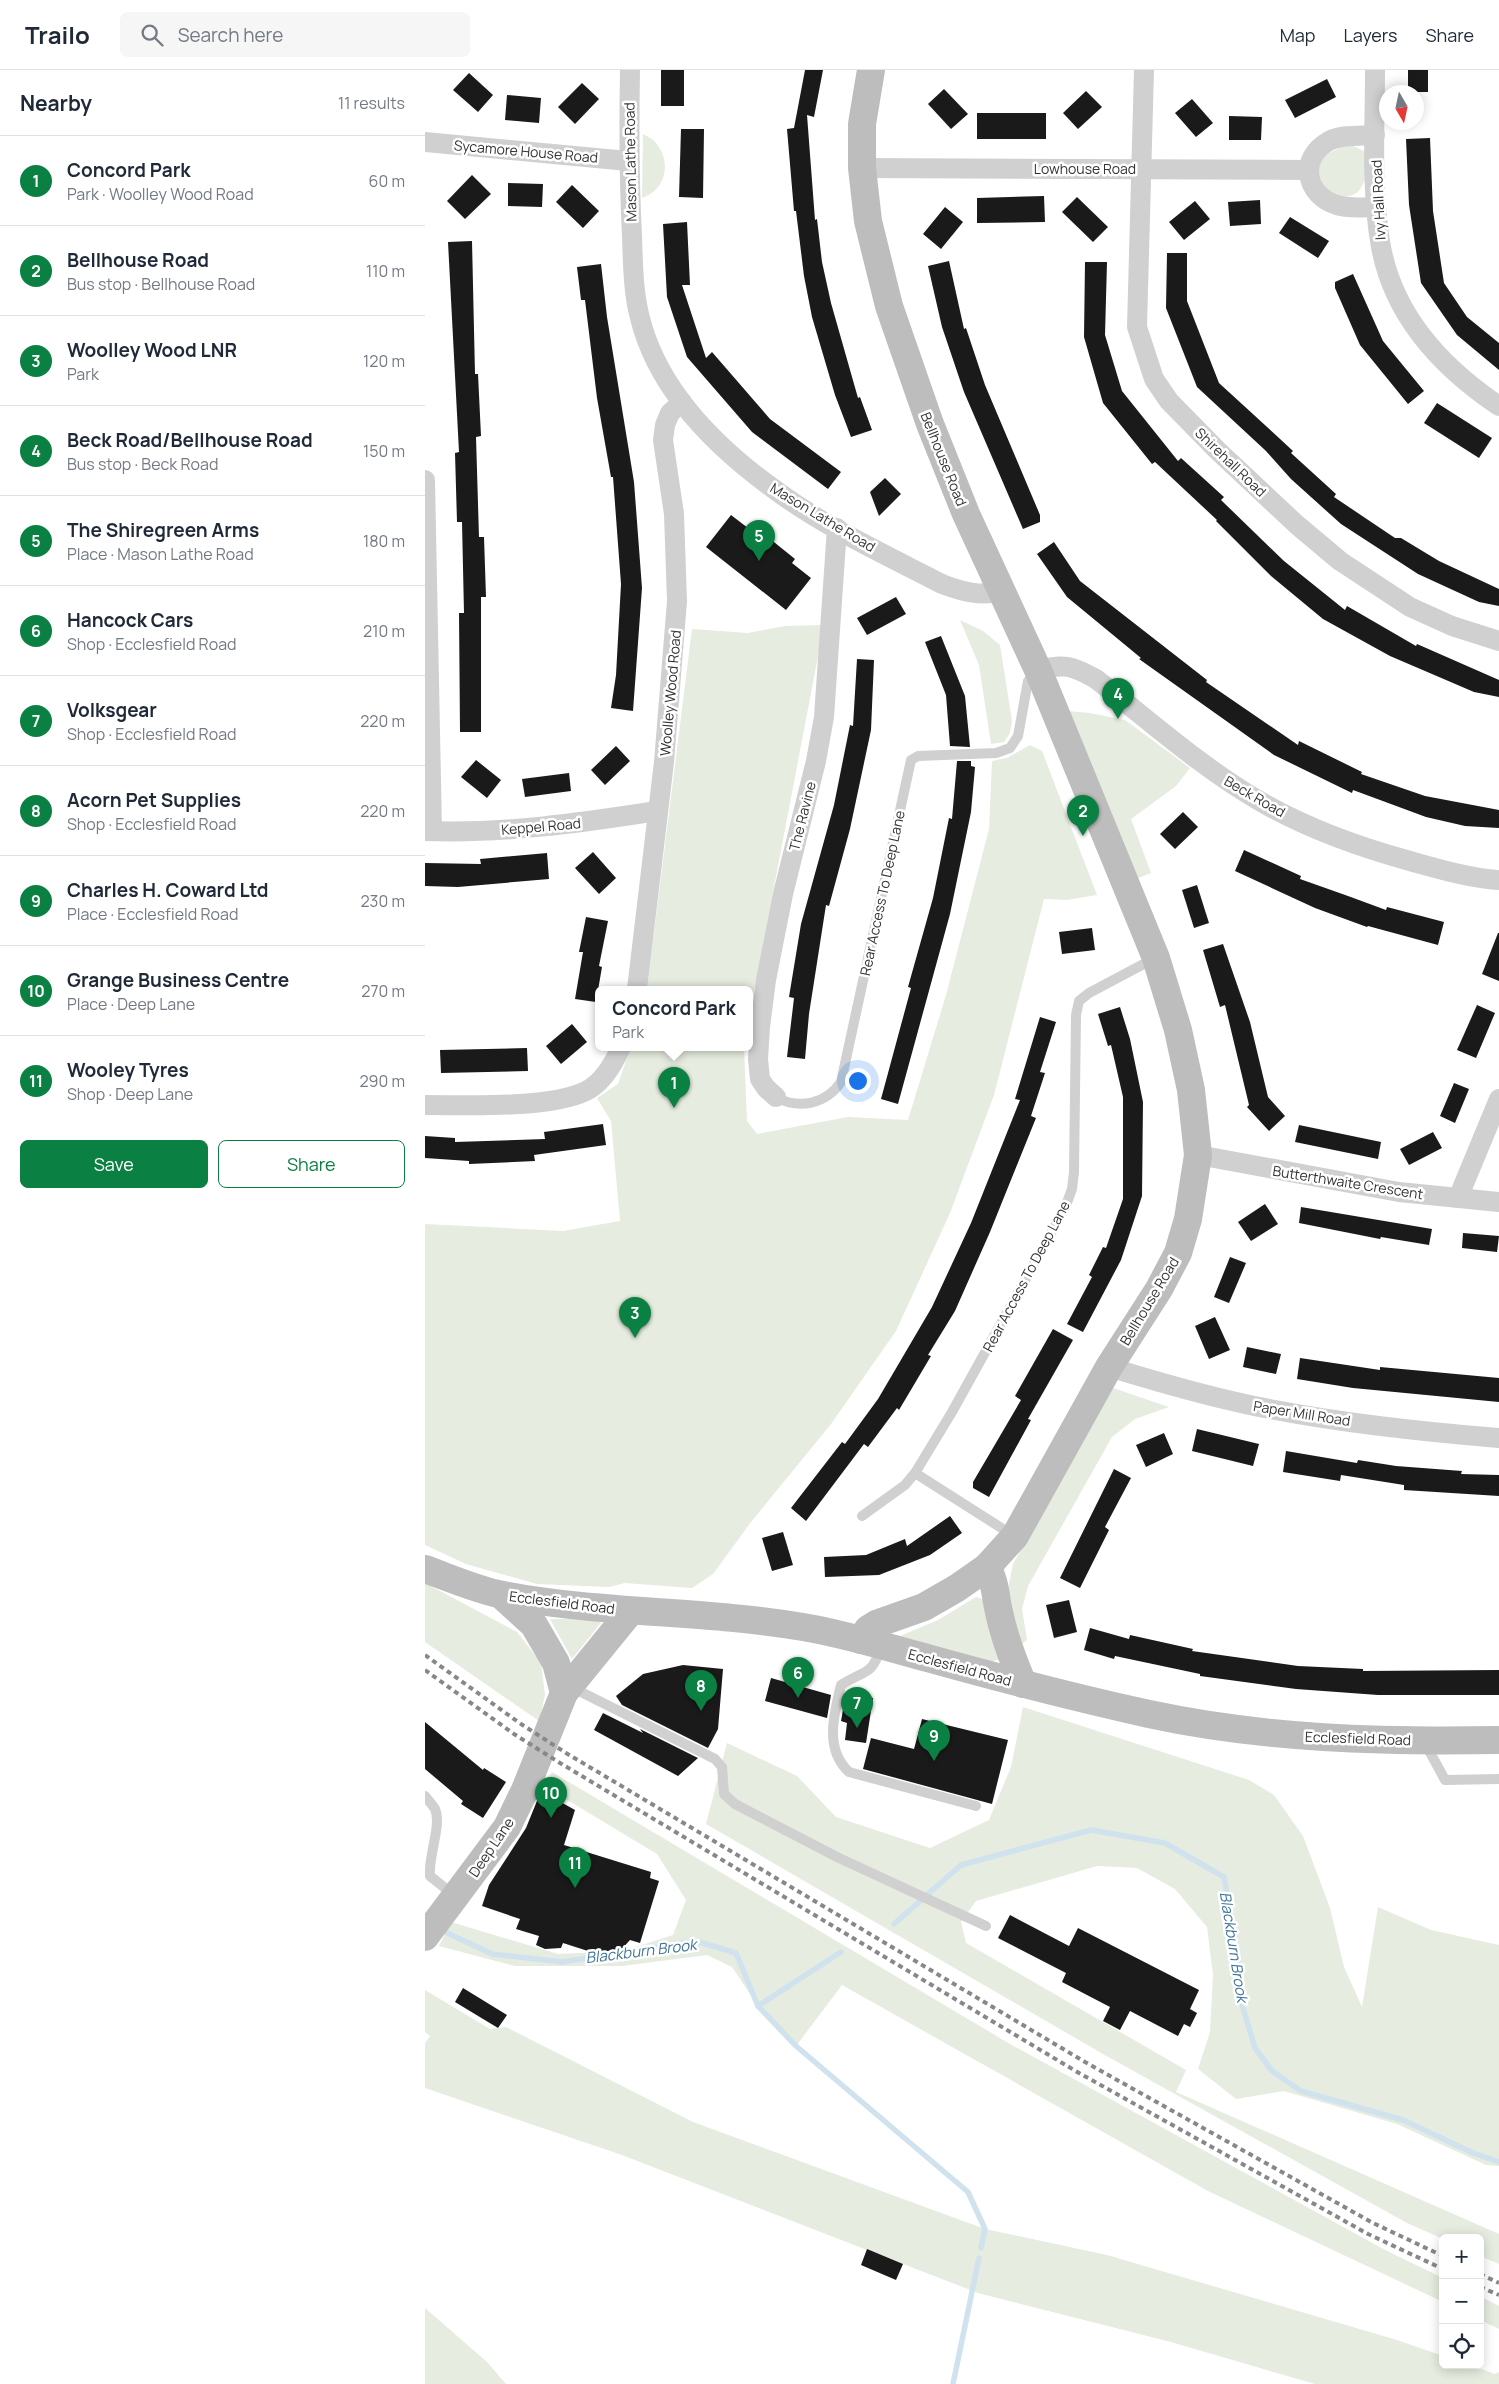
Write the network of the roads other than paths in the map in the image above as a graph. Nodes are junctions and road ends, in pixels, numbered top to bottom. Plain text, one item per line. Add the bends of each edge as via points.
1 (630, 70) edge
2 (871, 70) edge
3 (1144, 70) edge
4 (1375, 70) edge
5 (1375, 135) junction
6 (425, 142) edge
7 (628, 161) junction
8 (862, 168) junction
9 (1140, 168) junction
10 (1308, 170) junction
11 (1376, 207) junction
12 (682, 402) junction
13 (1499, 406) edge
14 (425, 480) edge
15 (837, 528) junction
16 (1001, 592) junction
17 (1499, 641) edge
18 (1038, 670) junction
19 (657, 811) junction
20 (429, 831) edge
21 (1499, 880) edge
22 (1156, 958) junction
23 (637, 986) edge
24 (619, 1051) edge
25 (776, 1097) joint
26 (1499, 1099) edge
27 (425, 1105) edge
28 (1197, 1155) junction
29 (1458, 1198) junction
30 (1499, 1202) edge
31 (1109, 1368) junction
32 (1499, 1438) edge
33 (915, 1473) junction
34 (862, 1516) dead end
35 (1015, 1536) junction
36 (987, 1566) junction
37 (425, 1569) edge
38 (501, 1595) junction
39 (630, 1612) junction
40 (871, 1643) junction
41 (1023, 1684) junction
42 (567, 1690) junction
43 (1499, 1740) edge
44 (1424, 1741) junction
45 (1499, 1778) edge
46 (425, 1796) edge
47 (976, 1806) dead end
48 (456, 1896) junction
49 (986, 1926) dead end
50 (431, 1928) edge

1 - 7 street, Mason Lathe Road
2 - 8 main road, Bellhouse Road via 863,124
3 - 9 street, Shirehall Road
4 - 5 street, Ivy Hall Road
5 - 10 street via 1331,140 1312,157
5 - 11 street, Ivy Hall Road
6 - 7 street, Sycamore House Road
7 - 12 street, Mason Lathe Road via 634,273 640,318 650,350
8 - 9 street, Lowhouse Road
8 - 16 main road, Bellhouse Road via 868,221 904,352 966,514
9 - 10 street, Lowhouse Road
9 - 17 street, Shirehall Road via 1137,327 1154,378 1169,401 1224,457 1340,562 1410,607 1452,626
10 - 11 street via 1315,190 1327,201 1339,206
11 - 13 street, Ivy Hall Road via 1380,243 1390,280 1425,343 1471,387
12 - 15 street, Mason Lathe Road via 717,441 755,474 792,502
12 - 19 street, Woolley Wood Road via 670,413 663,440 674,514 677,601
14 - 20 street
15 - 16 street, Mason Lathe Road via 942,584 965,592
15 - 25 street, The Ravine via 823,717 816,761 781,903 760,1026 760,1079
16 - 18 main road, Bellhouse Road
18 - 21 street, Beck Road via 1073,666 1095,679 1217,773 1263,803 1321,831 1437,869
18 - 22 main road, Bellhouse Road
18 - 25 lane, Rear Access To Deep Lane via 1028,681 1018,736 1010,748 996,753 918,756 911,760 841,1082 831,1095 819,1101 794,1103
19 - 20 street, Keppel Road via 573,824
19 - 23 street, Woolley Wood Road
22 - 28 main road, Bellhouse Road via 1178,1030 1187,1073 1196,1125
22 - 33 lane, Rear Access To Deep Lane via 1079,1001 1072,1189 1027,1277
24 - 27 street via 595,1084 573,1096 488,1105
26 - 29 street
28 - 29 street, Butterthwaite Crescent via 1373,1188
28 - 31 main road, Bellhouse Road via 1188,1220 1178,1254
29 - 30 street, Butterthwaite Crescent
31 - 32 street, Paper Mill Road via 1183,1390 1276,1410
31 - 35 main road, Bellhouse Road
33 - 34 lane, Rear Access To Deep Lane via 905,1485
33 - 35 lane
35 - 36 main road, Bellhouse Road
36 - 40 main road, Bellhouse Road via 924,1607 876,1624 869,1629
36 - 41 main road via 996,1586 1007,1645
37 - 38 main road, Ecclesfield Road
38 - 39 main road, Ecclesfield Road
38 - 42 main road via 534,1625
39 - 40 main road, Ecclesfield Road via 743,1618 805,1627
39 - 42 main road, Deep Lane
40 - 41 main road, Ecclesfield Road
40 - 47 lane via 877,1662 841,1685 833,1720 840,1764 849,1772
41 - 44 main road, Ecclesfield Road via 1213,1726 1290,1735
42 - 48 main road, Deep Lane via 507,1827
42 - 49 lane via 715,1759 722,1767 723,1794 735,1804 839,1858
43 - 44 main road, Ecclesfield Road
44 - 45 lane via 1445,1780
46 - 48 lane via 435,1809 436,1834 429,1862 430,1876
48 - 50 main road, Deep Lane

